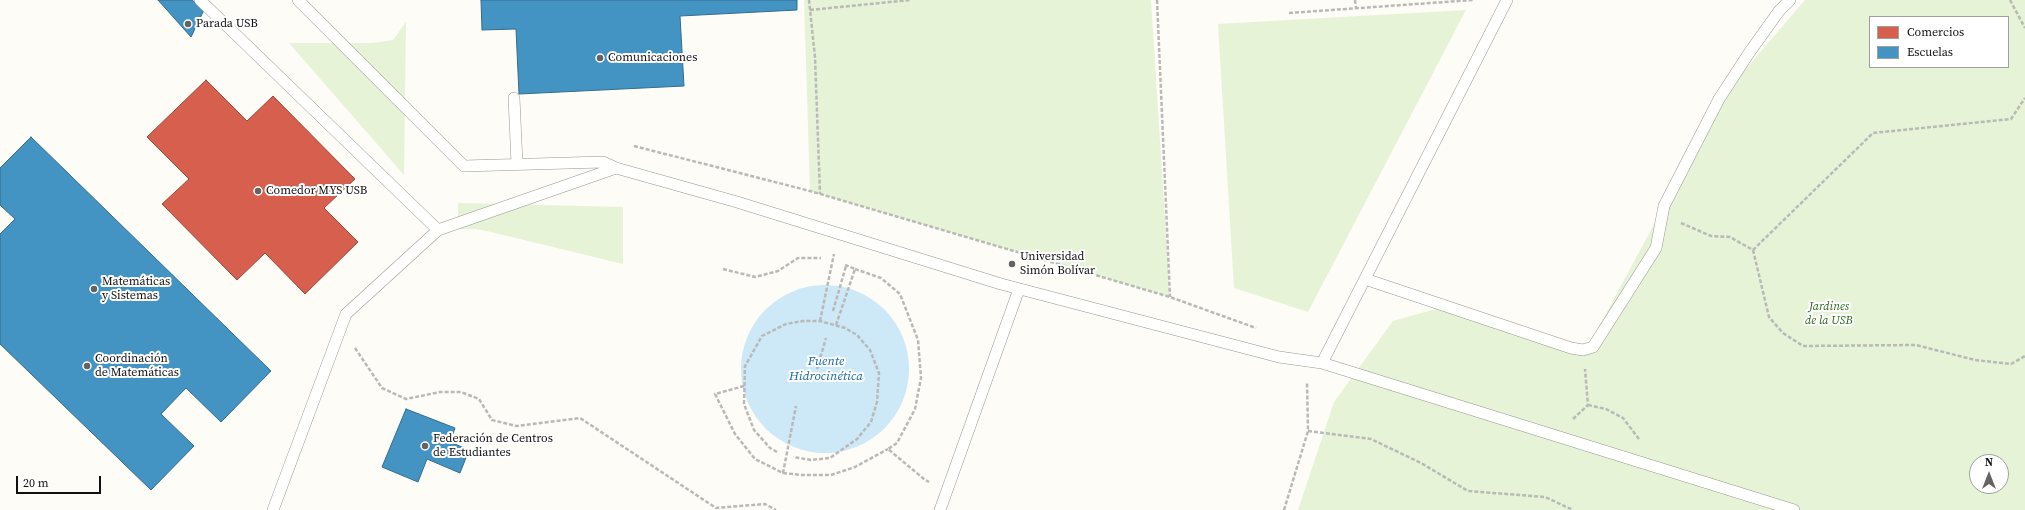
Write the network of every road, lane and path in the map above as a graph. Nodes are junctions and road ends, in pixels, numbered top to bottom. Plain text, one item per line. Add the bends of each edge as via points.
1 (200, 0) edge
2 (298, 0) edge
3 (809, 0) edge
4 (910, 0) edge
5 (1157, 0) edge
6 (1355, 0) edge
7 (1473, 0) edge
8 (1507, 0) edge
9 (1790, 0) edge
10 (2010, 0) edge
11 (1356, 8) junction
12 (810, 10) junction
13 (1289, 13) dead end
14 (2025, 28) edge
15 (514, 98) dead end
16 (2025, 98) edge
17 (634, 146) dead end
18 (517, 164) junction
19 (616, 168) junction
20 (820, 194) junction
21 (1664, 206) junction
22 (438, 230) junction
23 (836, 247) dead end
24 (1753, 250) junction
25 (821, 258) dead end
26 (723, 268) dead end
27 (855, 268) junction
28 (1365, 279) junction
29 (1019, 289) junction
30 (1170, 297) junction
31 (833, 311) dead end
32 (820, 321) junction
33 (836, 325) junction
34 (342, 328) junction
35 (1264, 330) dead end
36 (826, 338) dead end
37 (1583, 350) junction
38 (2025, 356) edge
39 (1307, 361) junction
40 (1322, 363) junction
41 (817, 369) dead end
42 (744, 386) junction
43 (1588, 405) junction
44 (796, 406) dead end
45 (1308, 431) junction
46 (1554, 435) junction
47 (888, 449) junction
48 (777, 452) dead end
49 (793, 457) dead end
50 (1651, 466) junction
51 (783, 473) junction
52 (947, 489) junction
53 (274, 510) edge
54 (776, 510) edge
55 (940, 510) edge
56 (1284, 510) edge
57 (1574, 510) edge
58 (1794, 510) edge

1 - 22 lane
2 - 18 lane via 464,166
3 - 12 path
4 - 12 path
5 - 30 path
6 - 11 path
7 - 11 path
8 - 28 lane
9 - 21 lane via 1779,11 1719,99
10 - 14 path
11 - 13 path
12 - 20 path via 815,57
15 - 18 lane
16 - 24 path via 2011,119 1873,133
17 - 20 path
18 - 19 lane via 603,162
19 - 22 lane
19 - 29 lane via 737,202
20 - 30 path
21 - 24 path via 1680,223 1711,236 1730,237
21 - 37 lane via 1656,248 1593,347
22 - 34 lane via 346,314
23 - 32 path
24 - 38 path via 1769,317 1782,333 1803,346 1916,345 1975,360 2011,364
25 - 26 path via 798,258 778,271 755,277
27 - 31 path via 845,265
27 - 33 path
27 - 47 path via 881,278 900,294 918,340 921,378 916,410 897,443
28 - 37 lane
28 - 40 lane
29 - 39 lane via 1280,357
29 - 52 lane
30 - 35 path
32 - 33 path
32 - 42 path via 786,324 762,336 745,366
33 - 49 path via 857,336 870,350 879,373 877,402 871,422 857,439 830,458 811,460
34 - 53 lane
34 - 54 path via 382,388 406,399 440,392 461,392 479,399 492,420 516,426 580,418 716,508 765,504
36 - 41 path
37 - 43 path
39 - 40 lane
39 - 45 path
40 - 46 lane
42 - 48 path via 744,404 754,430
42 - 51 path via 715,394 735,434 755,460
43 - 46 path
43 - 50 path via 1623,418 1643,446
44 - 51 path
45 - 56 path
45 - 57 path via 1371,439 1421,463 1468,491 1545,497
46 - 50 lane
47 - 51 path via 855,467 832,474
47 - 52 path via 924,479
50 - 58 lane
52 - 55 lane

